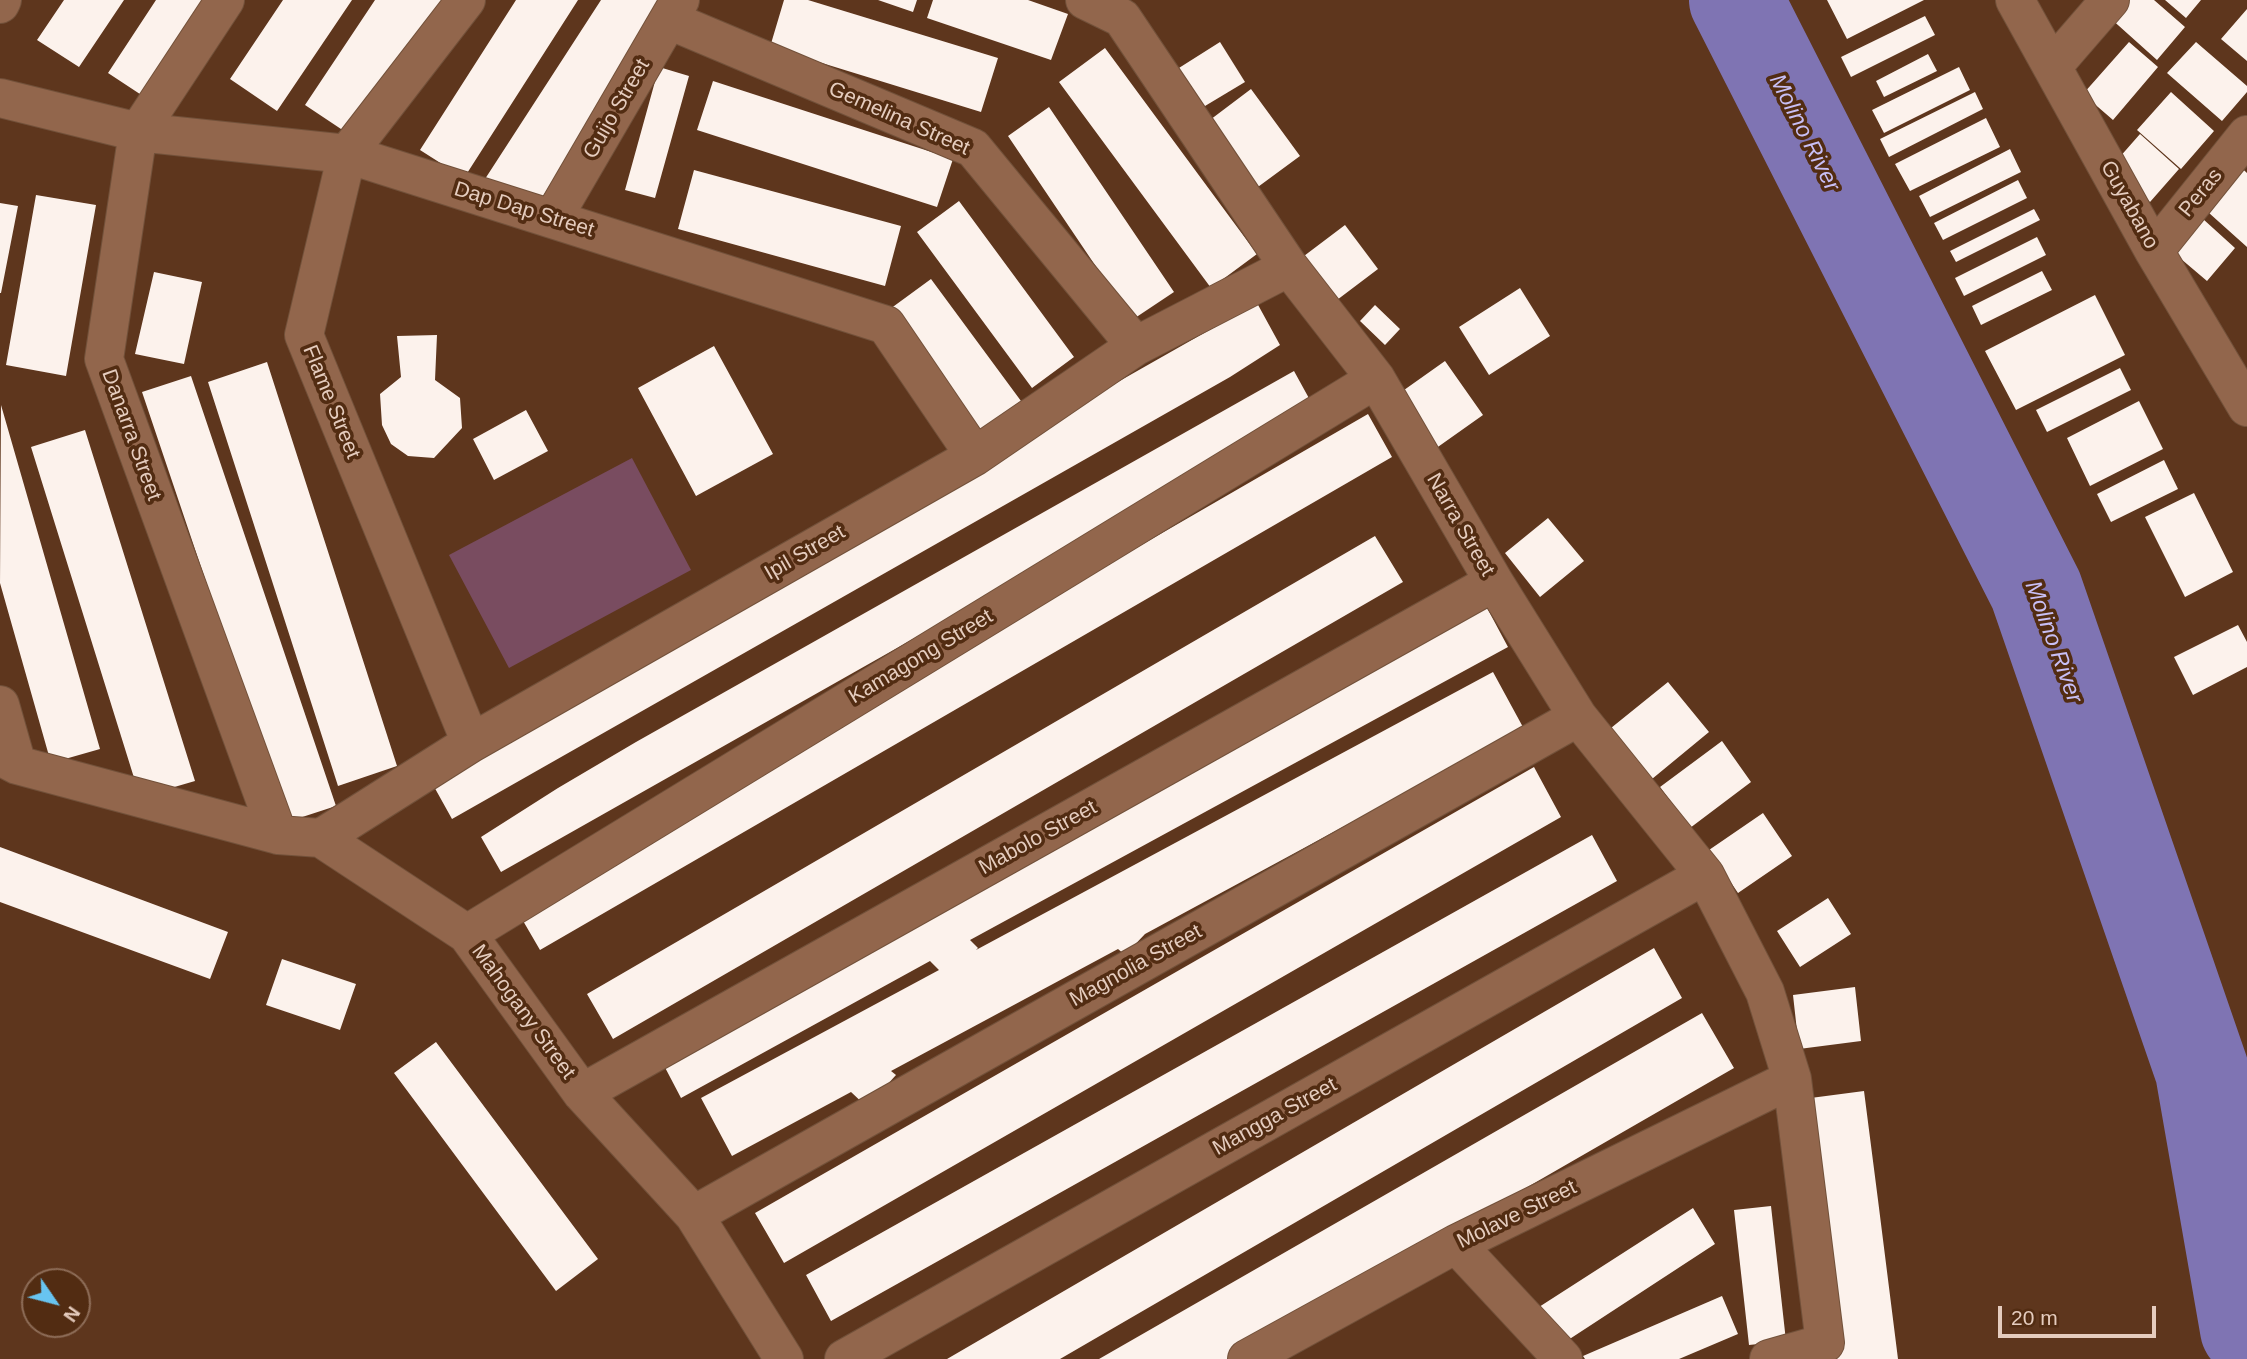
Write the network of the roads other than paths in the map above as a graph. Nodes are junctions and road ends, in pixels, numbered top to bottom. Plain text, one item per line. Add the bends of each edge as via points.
1 (225, 0) edge
2 (466, 0) edge
3 (1085, 0) edge
4 (2015, 0) edge
5 (2110, 0) edge
6 (674, 10) edge
7 (2052, 67) junction
8 (0, 97) edge
9 (138, 132) junction
10 (2247, 135) edge
11 (347, 154) junction
12 (553, 218) junction
13 (2154, 251) junction
14 (1289, 267) junction
15 (1136, 346) junction
16 (1376, 379) junction
17 (2245, 399) edge
18 (975, 456) junction
19 (1494, 582) junction
20 (0, 705) edge
21 (1578, 717) junction
22 (471, 743) junction
23 (9, 760) edge
24 (278, 835) junction
25 (321, 838) junction
26 (1705, 875) junction
27 (467, 934) junction
28 (1792, 1079) junction
29 (582, 1093) junction
30 (694, 1215) junction
31 (1456, 1244) junction
32 (784, 1359) edge
33 (844, 1359) edge
34 (1247, 1359) edge
35 (1563, 1359) edge
36 (1769, 1359) edge

1 - 9 street, Danarra Street
2 - 11 street, Flame Street
3 - 14 street, Narra Street via 1122,18
4 - 7 street, Guyabano
5 - 7 street
6 - 12 street, Guijo Street
6 - 15 street, Gemelina Street via 973,148
7 - 13 street, Guyabano
8 - 9 street, Dap Dap Street
9 - 11 street, Dap Dap Street
9 - 24 street, Danarra Street via 104,359
10 - 13 street, Peras
11 - 12 street, Dap Dap Street
11 - 22 street, Flame Street via 304,335
12 - 18 street, Dap Dap Street via 886,325
13 - 17 street, Guyabano
14 - 15 street, Ipil Street
14 - 16 street, Narra Street
15 - 18 street, Ipil Street
16 - 19 street, Narra Street
16 - 27 street, Kamagong Street
18 - 22 street, Ipil Street
19 - 21 street, Narra Street
19 - 29 street, Mabolo Street
20 - 23 street
21 - 26 street, Narra Street
21 - 30 street, Magnolia Street
22 - 25 street, Ipil Street
23 - 24 street, Mahogany Street
24 - 25 street, Mahogany Street
25 - 27 street, Mahogany Street
26 - 28 street, Narra Street via 1765,992
26 - 33 street, Mangga Street
27 - 29 street, Mahogany Street
28 - 31 street, Molave Street
28 - 36 street, Narra Street via 1825,1343
29 - 30 street, Mahogany Street
30 - 32 street, Mahogany Street
31 - 34 street, Molave Street
31 - 35 street

